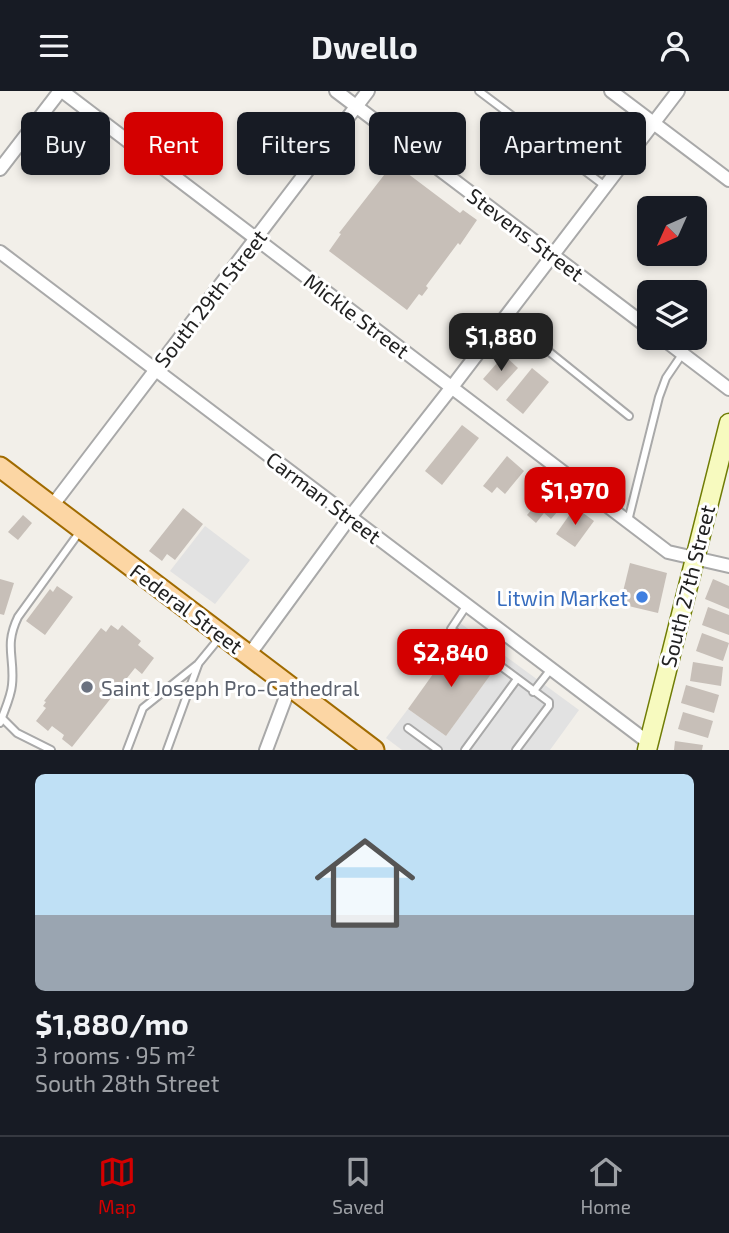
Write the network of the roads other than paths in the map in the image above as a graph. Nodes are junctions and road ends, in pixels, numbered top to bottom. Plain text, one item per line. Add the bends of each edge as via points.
1 (61, 91) edge
2 (336, 91) edge
3 (368, 91) edge
4 (479, 91) edge
5 (611, 91) edge
6 (678, 91) edge
7 (356, 106) junction
8 (653, 123) junction
9 (0, 169) edge
10 (729, 180) edge
11 (605, 186) junction
12 (256, 237) junction
13 (0, 253) edge
14 (554, 254) junction
15 (506, 317) junction
16 (637, 319) edge
17 (678, 350) edge
18 (682, 353) junction
19 (155, 369) junction
20 (453, 387) junction
21 (729, 389) edge
22 (629, 416) dead end
23 (729, 423) edge
24 (0, 467) edge
25 (52, 506) junction
26 (350, 517) junction
27 (628, 521) junction
28 (82, 529) junction
29 (694, 557) junction
30 (729, 566) edge
31 (467, 605) junction
32 (222, 635) junction
33 (249, 655) junction
34 (198, 664) junction
35 (551, 669) junction
36 (517, 679) junction
37 (290, 686) junction
38 (533, 692) junction
39 (1, 721) edge
40 (408, 728) dead end
41 (648, 746) edge
42 (51, 750) edge
43 (127, 750) edge
44 (167, 750) edge
45 (266, 750) edge
46 (374, 750) edge
47 (438, 750) edge
48 (465, 750) edge
49 (516, 750) edge

1 - 9 street
1 - 12 street, Mickle Street
2 - 7 street, Stevens Street
3 - 7 street, South 29th Street
4 - 11 lane
5 - 8 street
6 - 8 street
7 - 12 street, South 29th Street
7 - 14 street, Stevens Street
8 - 10 street
8 - 11 street
11 - 14 street
12 - 19 street, South 29th Street
12 - 20 street, Mickle Street
13 - 19 street, Carman Street
14 - 15 street
14 - 16 street, Stevens Street
15 - 20 street
15 - 22 lane
17 - 18 street
18 - 21 street
18 - 27 lane via 659,397
19 - 25 street, South 29th Street
19 - 26 street, Carman Street
20 - 26 street
20 - 27 street, Mickle Street
23 - 29 main road, South 27th Street
24 - 25 main road, Federal Street
25 - 28 main road, Federal Street
26 - 31 street, Carman Street
26 - 33 street
27 - 29 street, Mickle Street via 668,552
28 - 32 main road, Federal Street
28 - 39 lane via 11,632 12,685
29 - 30 street, Mickle Street
29 - 41 main road, South 27th Street
31 - 35 street, Carman Street
31 - 36 lane via 451,629
32 - 33 main road, Federal Street
32 - 34 lane
33 - 37 main road, Federal Street
34 - 43 lane via 143,708
34 - 44 lane
35 - 38 lane
35 - 41 street, Carman Street
36 - 38 lane
36 - 48 lane
37 - 45 street
37 - 46 main road, Federal Street
38 - 49 lane via 549,706
39 - 42 lane
40 - 47 lane

